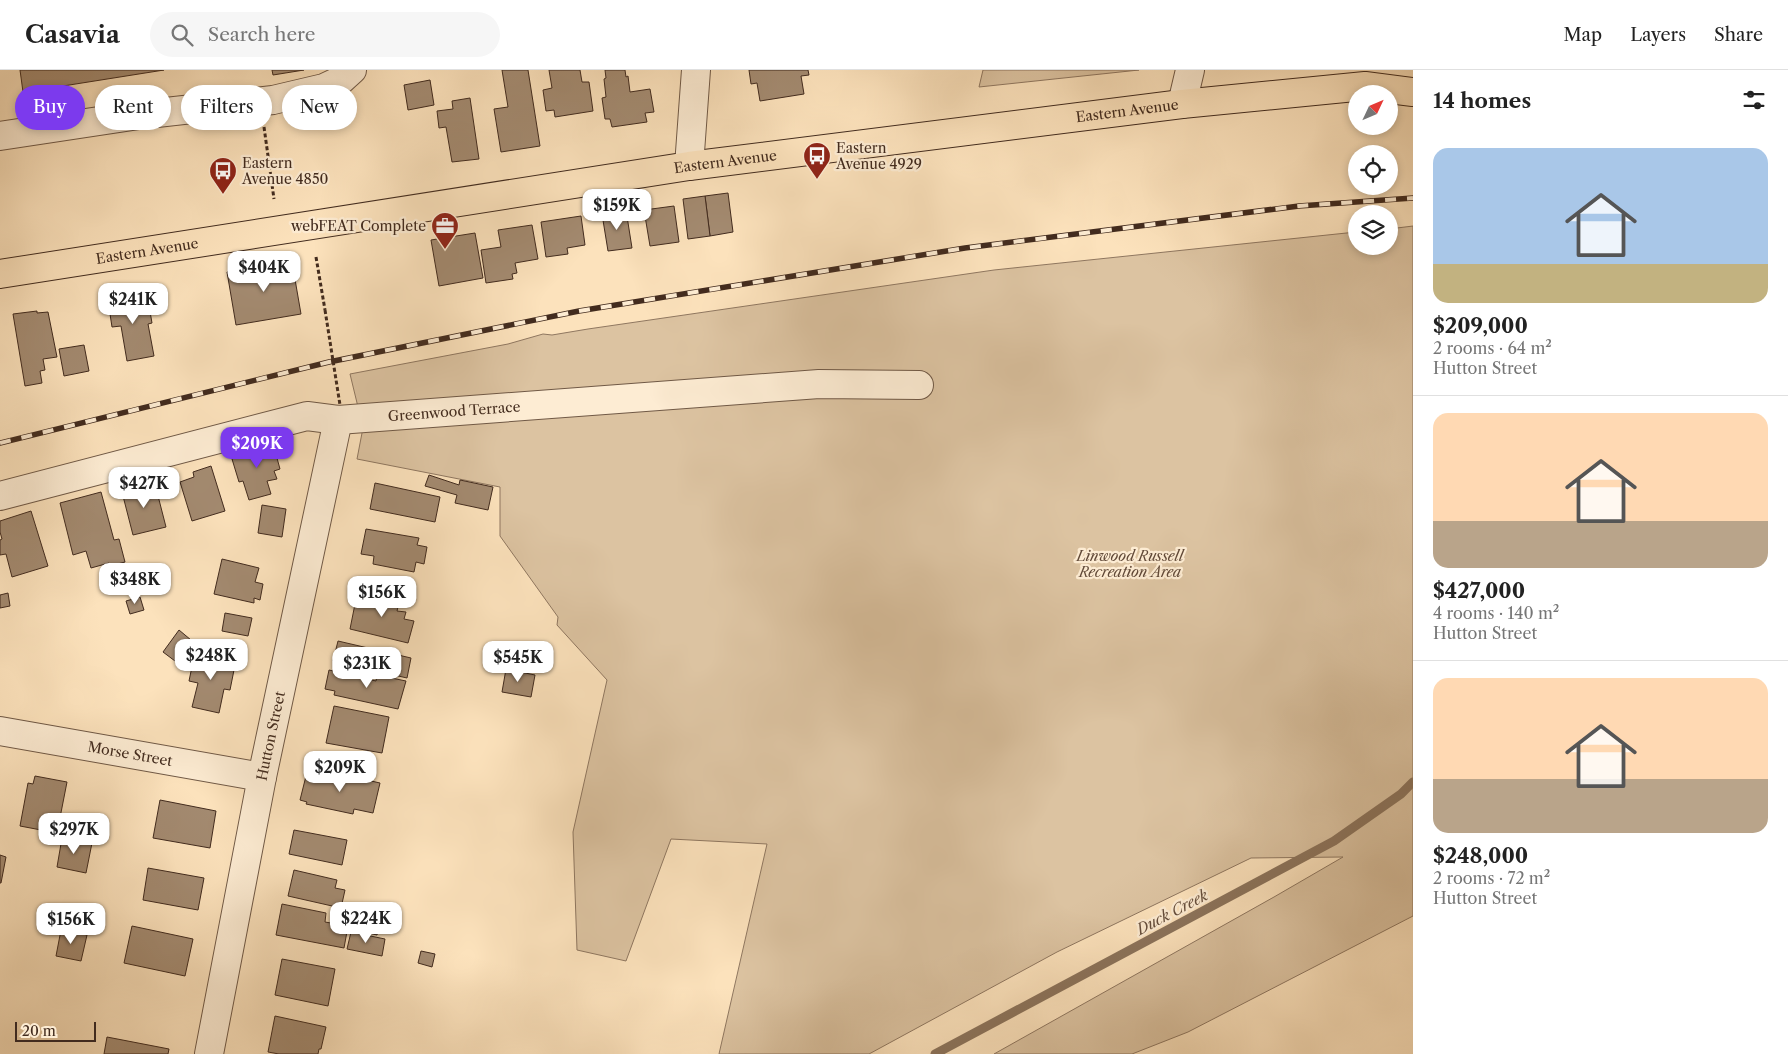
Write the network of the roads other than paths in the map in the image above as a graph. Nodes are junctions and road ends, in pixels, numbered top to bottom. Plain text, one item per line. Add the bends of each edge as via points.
1 (352, 70) edge
2 (696, 70) edge
3 (1190, 70) edge
4 (1398, 70) edge
5 (1367, 85) edge
6 (1348, 88) edge
7 (1398, 90) edge
8 (1413, 92) edge
9 (1182, 104) junction
10 (0, 136) edge
11 (689, 166) junction
12 (0, 274) edge
13 (919, 385) dead end
14 (339, 412) junction
15 (0, 496) edge
16 (0, 731) edge
17 (262, 778) junction
18 (208, 1054) edge

1 - 10 street via 324,88 273,100 138,115
2 - 11 street
3 - 9 street
4 - 5 main road
6 - 9 main road, Eastern Avenue
7 - 8 main road
9 - 11 main road, Eastern Avenue
11 - 12 main road, Eastern Avenue
13 - 14 street, Greenwood Terrace via 819,384
14 - 15 street, Greenwood Terrace via 307,416
14 - 17 street, Hutton Street
16 - 17 street, Morse Street
17 - 18 street, Hutton Street

